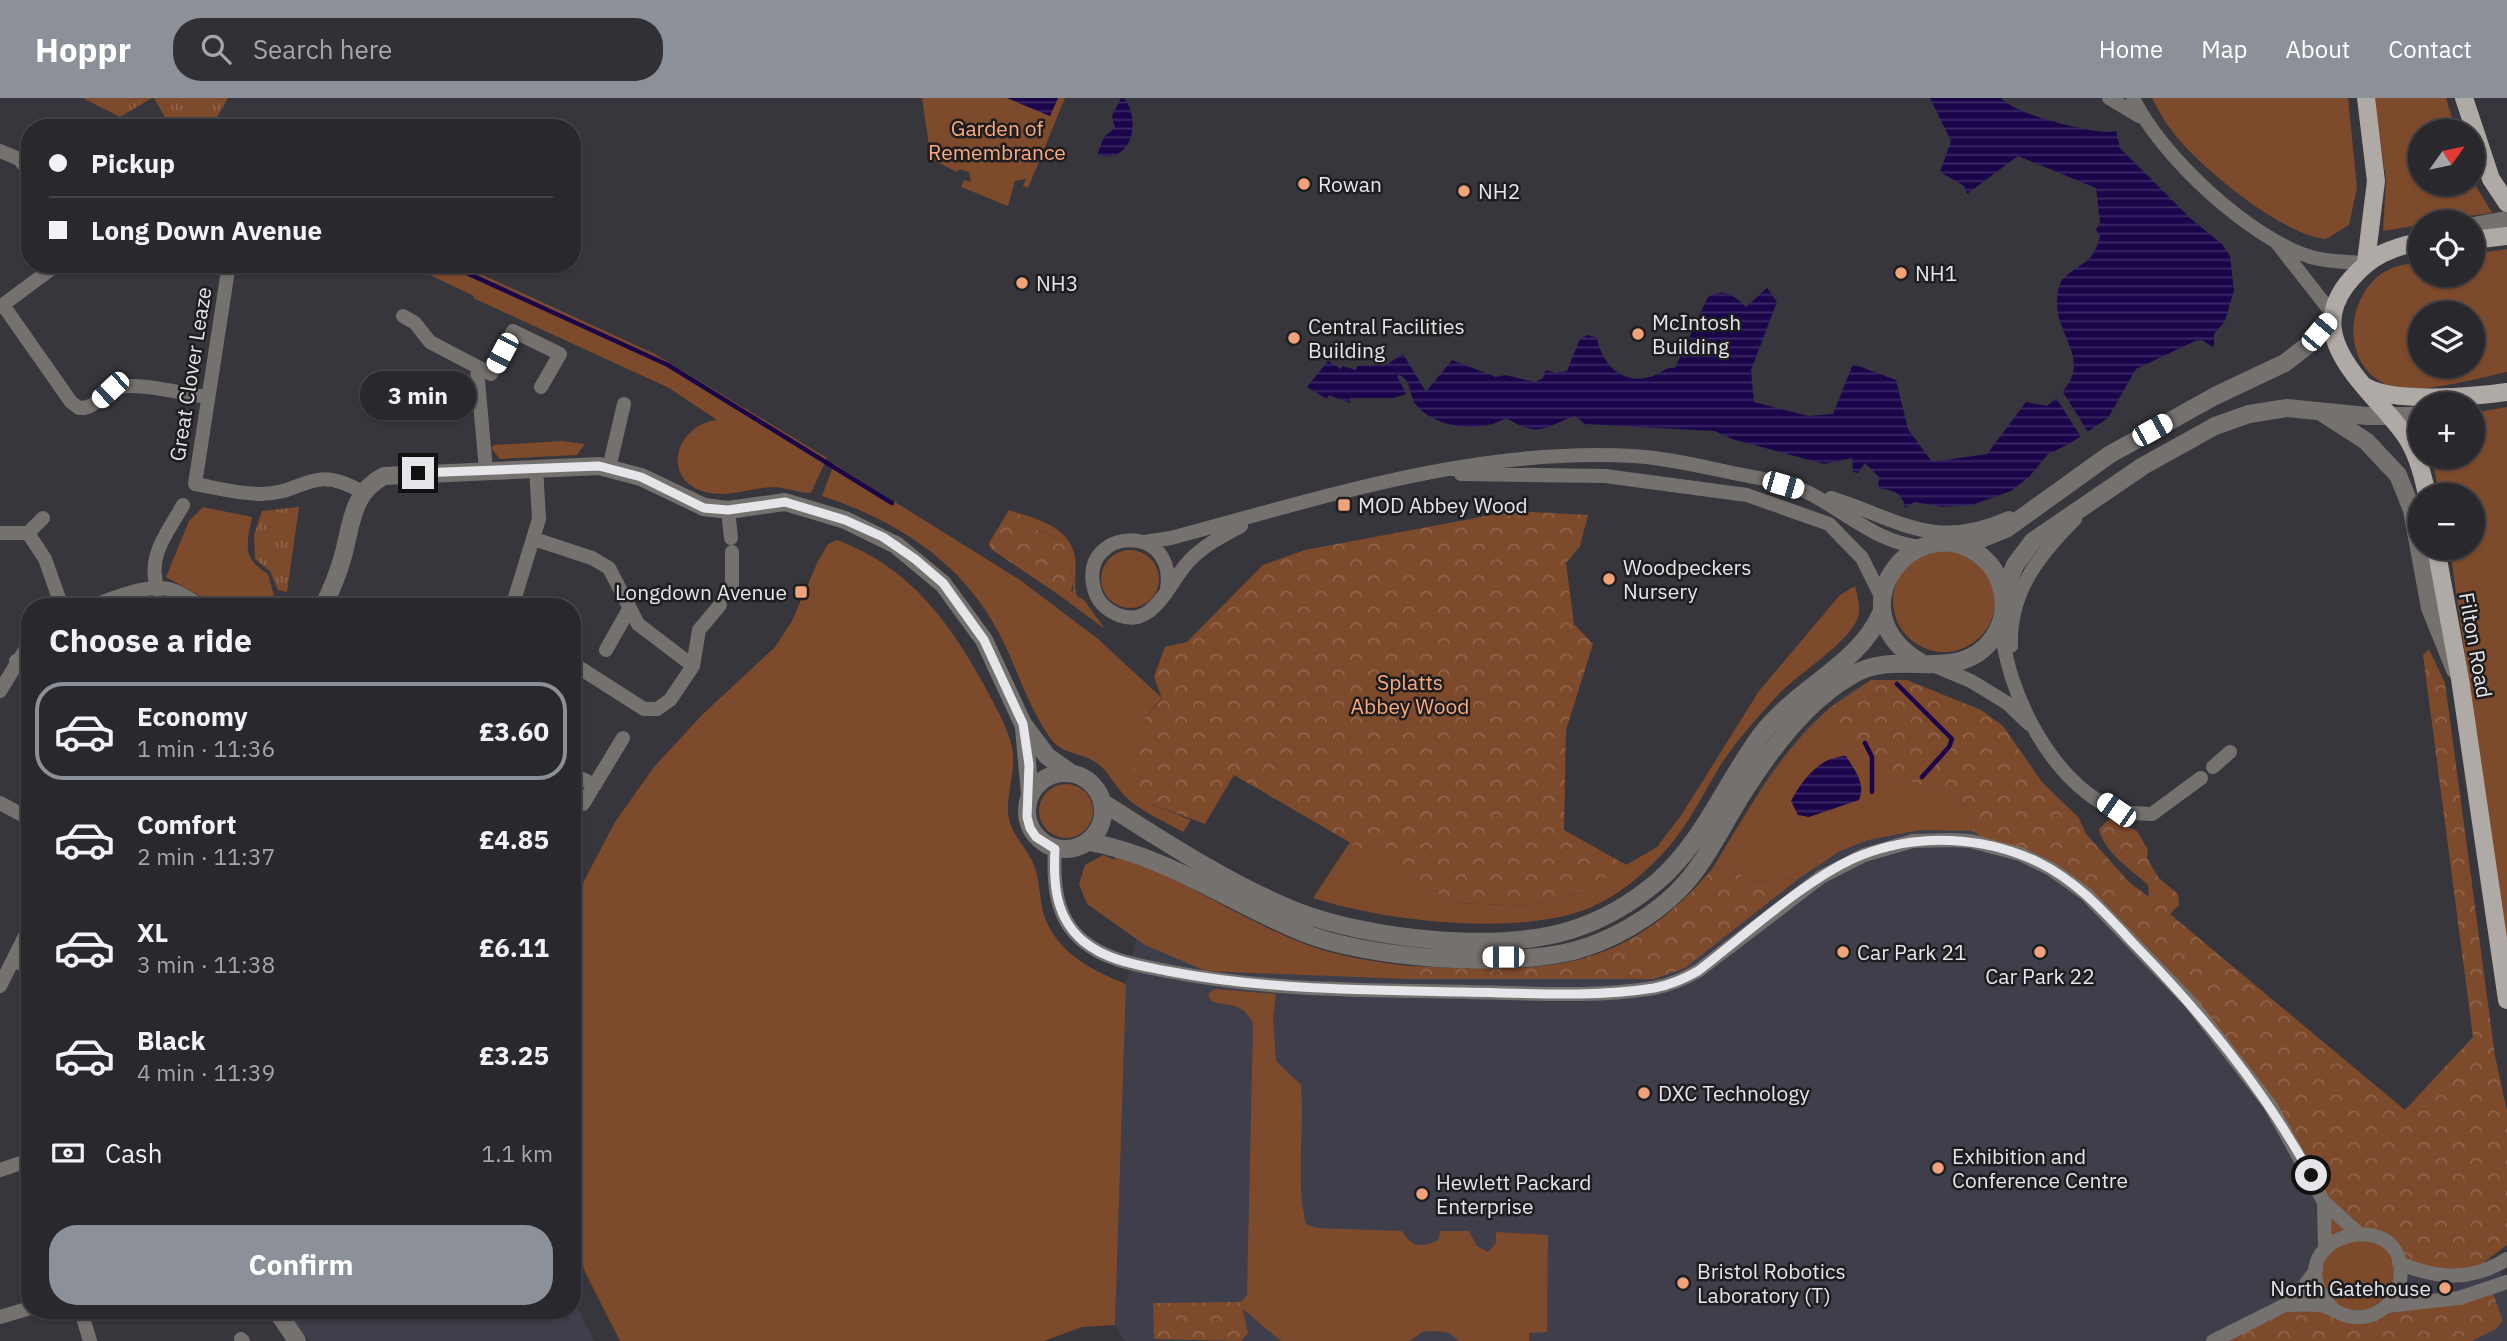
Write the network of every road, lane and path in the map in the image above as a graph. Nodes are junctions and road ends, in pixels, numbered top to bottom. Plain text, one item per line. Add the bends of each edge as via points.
1 (2109, 98) edge
2 (2133, 98) edge
3 (2366, 98) edge
4 (2463, 98) edge
5 (2143, 119) junction
6 (0, 151) edge
7 (21, 161) edge
8 (2507, 204) edge
9 (2507, 220) edge
10 (2485, 224) edge
11 (2507, 236) edge
12 (2274, 239) junction
13 (2485, 239) edge
14 (2408, 244) edge
15 (2366, 262) junction
16 (46, 273) edge
17 (228, 273) edge
18 (2, 306) edge
19 (2331, 315) junction
20 (402, 316) dead end
21 (477, 369) junction
22 (2363, 385) junction
23 (541, 387) dead end
24 (2507, 392) edge
25 (2485, 396) edge
26 (207, 397) junction
27 (2408, 397) edge
28 (624, 404) dead end
29 (2319, 411) junction
30 (2388, 415) junction
31 (2408, 416) edge
32 (536, 467) junction
33 (609, 468) junction
34 (486, 470) junction
35 (1427, 475) junction
36 (2423, 483) edge
37 (1806, 491) junction
38 (362, 492) junction
39 (2096, 499) junction
40 (183, 505) dead end
41 (2031, 508) junction
42 (728, 510) junction
43 (1264, 514) junction
44 (43, 518) dead end
45 (0, 533) edge
46 (28, 533) junction
47 (534, 539) junction
48 (1144, 542) junction
49 (1957, 544) junction
50 (1922, 547) junction
51 (2438, 560) edge
52 (732, 587) dead end
53 (1167, 589) junction
54 (158, 590) junction
55 (2003, 594) junction
56 (59, 598) edge
57 (114, 598) edge
58 (187, 598) edge
59 (327, 598) edge
60 (515, 598) edge
61 (1881, 604) junction
62 (720, 605) dead end
63 (628, 611) junction
64 (2001, 625) junction
65 (606, 650) dead end
66 (21, 654) edge
67 (16, 661) junction
68 (21, 664) edge
69 (1926, 664) junction
70 (693, 666) junction
71 (581, 668) edge
72 (2459, 679) junction
73 (0, 691) edge
74 (2018, 693) junction
75 (1023, 724) junction
76 (2032, 727) junction
77 (623, 738) dead end
78 (2231, 752) dead end
79 (2213, 767) dead end
80 (1070, 773) junction
81 (581, 778) edge
82 (2200, 778) dead end
83 (595, 785) junction
84 (1030, 794) junction
85 (1102, 802) junction
86 (0, 803) edge
87 (583, 804) dead end
88 (21, 814) edge
89 (1089, 842) junction
90 (1055, 849) junction
91 (21, 944) edge
92 (13, 960) junction
93 (21, 964) edge
94 (0, 986) edge
95 (2507, 1000) edge
96 (21, 1163) edge
97 (0, 1170) edge
98 (2324, 1202) junction
99 (2358, 1233) junction
100 (2325, 1249) junction
101 (2507, 1259) edge
102 (2399, 1263) junction
103 (2316, 1270) junction
104 (2507, 1282) edge
105 (2285, 1305) junction
106 (2387, 1306) junction
107 (2334, 1310) junction
108 (21, 1311) edge
109 (0, 1317) edge
110 (83, 1319) edge
111 (282, 1319) edge
112 (90, 1341) edge
113 (297, 1341) edge
114 (2213, 1341) edge

1 - 5 street
2 - 5 street
3 - 15 main road via 2376,181
4 - 8 main road via 2491,179
5 - 12 street via 2188,175
6 - 7 street
9 - 10 street
11 - 13 main road
12 - 15 street via 2314,258
12 - 19 street
14 - 15 main road
15 - 19 main road via 2343,288
16 - 18 street
17 - 26 street, Great Clover Leaze
18 - 26 street via 79,408 95,404 110,390 131,386
19 - 22 main road via 2338,349
19 - 41 street via 2308,345 2285,363 2214,396 2109,455
20 - 21 street via 415,323 430,342
21 - 23 street via 491,374 513,331 560,354
21 - 34 street
22 - 27 main road
22 - 30 main road
24 - 25 main road
26 - 38 street, Great Clover Leaze via 195,484 261,494 329,479
28 - 33 street
29 - 30 street
29 - 39 street via 2287,408 2215,426 2143,466
29 - 72 street via 2366,440 2398,475 2412,510 2430,608
30 - 31 street
30 - 36 main road via 2412,448
32 - 33 street
32 - 34 street
32 - 47 street via 540,511
33 - 42 street via 641,477 691,503
34 - 38 street via 384,476
35 - 37 street via 1495,460 1635,456
35 - 43 street
35 - 61 street via 1605,476 1747,495 1829,524 1862,558
37 - 41 street via 1917,531 1973,530
37 - 50 street via 1879,536
38 - 59 street
39 - 55 street via 2033,541 2015,565
39 - 74 street via 2048,545 2027,575 2010,629
40 - 54 street via 156,554 152,573
41 - 49 street via 2006,528
42 - 52 street
42 - 75 street via 775,501 797,504 867,530 915,559 943,583 972,620
43 - 48 street
43 - 53 street via 1212,541
44 - 46 street
45 - 46 street
46 - 56 street via 45,559
47 - 60 street
47 - 63 street via 609,568
48 - 53 street via 1162,556 1169,578
48 - 53 street via 1127,540 1105,548 1093,568 1094,593 1105,607 1129,617 1154,609
49 - 50 street
49 - 55 street via 1989,563
50 - 61 street via 1888,577
51 - 72 main road, Filton Road
54 - 57 street
54 - 58 street via 172,590
55 - 64 street
61 - 69 street via 1888,633 1902,652
61 - 85 street via 1872,634 1790,701 1660,879 1608,916 1570,931 1530,939 1466,941 1343,926 1296,911 1249,888
62 - 70 street via 699,630
63 - 65 street
63 - 70 street
64 - 69 street via 1984,649 1969,659
64 - 74 street via 2008,672
66 - 67 street
67 - 68 street
67 - 73 street
69 - 76 street via 1971,681 2007,703
69 - 89 street via 1889,662 1854,673 1816,703 1781,739 1711,849 1678,890 1646,917 1608,939 1572,951 1466,958 1352,949 1258,913 1141,855
70 - 71 street via 670,701 649,710
72 - 95 main road, Filton Road
74 - 76 street
75 - 80 street via 1047,756
75 - 84 street
76 - 82 street via 2076,782 2116,810 2152,814
77 - 83 street
78 - 79 street
80 - 84 street via 1046,777
80 - 85 street via 1091,783
81 - 83 street
83 - 87 street
84 - 90 street via 1030,828
85 - 89 street via 1101,824
86 - 88 street
89 - 90 street
90 - 98 street via 1055,889 1061,912 1083,941 1124,962 1259,986 1545,993 1651,988 1678,981 1698,971 1821,877 1876,850 1938,840 1995,847 2039,862 2079,888 2191,1003 2270,1105
91 - 92 street
92 - 93 street
92 - 94 street
96 - 97 street
98 - 99 street
98 - 100 street
99 - 100 street via 2334,1240
99 - 102 street via 2384,1241
100 - 103 street
101 - 102 street via 2473,1275 2449,1277
102 - 106 street via 2399,1286
103 - 105 street
103 - 107 street via 2319,1290
104 - 106 street via 2459,1298
105 - 107 street
105 - 114 street
106 - 107 street via 2361,1317
108 - 109 street
110 - 112 street
111 - 113 street

